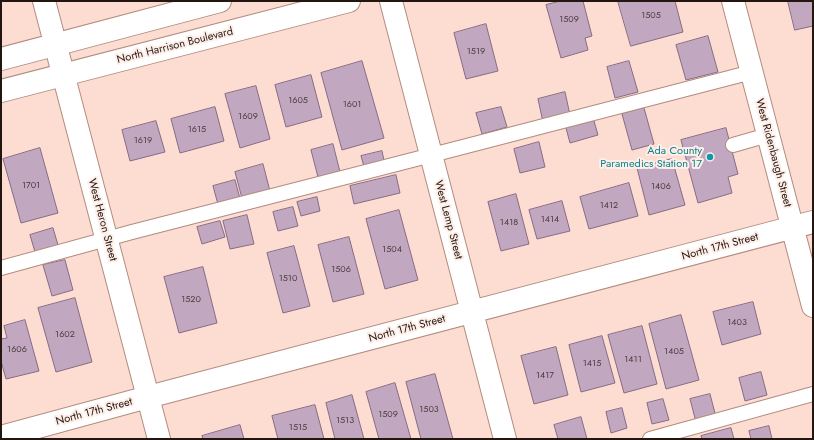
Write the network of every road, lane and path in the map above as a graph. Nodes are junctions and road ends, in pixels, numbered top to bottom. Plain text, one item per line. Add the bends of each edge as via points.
1 (44, 1) edge
2 (220, 1) edge
3 (349, 1) edge
4 (391, 1) edge
5 (733, 1) edge
6 (56, 45) junction
7 (1, 59) edge
8 (752, 72) junction
9 (64, 75) junction
10 (1, 91) edge
11 (768, 135) junction
12 (733, 145) dead end
13 (431, 155) junction
14 (803, 225) edge
15 (106, 239) junction
16 (1, 268) edge
17 (813, 306) edge
18 (472, 312) junction
19 (813, 394) edge
20 (148, 397) junction
21 (1, 438) edge
22 (158, 439) edge
23 (505, 439) edge
24 (650, 439) edge

1 - 6 street, West Heron Street
2 - 6 street
3 - 9 street, North Harrison Boulevard
4 - 13 street, West Lemp Street
5 - 8 street, West Ridenbaugh Street
6 - 7 street
6 - 9 street, West Heron Street
8 - 11 street, West Ridenbaugh Street
8 - 13 lane
9 - 10 street, North Harrison Boulevard
9 - 15 street, West Heron Street
11 - 12 lane
11 - 14 street, West Ridenbaugh Street
13 - 15 lane
13 - 18 street, West Lemp Street
14 - 17 street, West Ridenbaugh Street
14 - 18 street, North 17th Street
15 - 16 lane
15 - 20 street, West Heron Street
18 - 20 street, North 17th Street
18 - 23 street, West Lemp Street
19 - 24 lane
20 - 21 street, North 17th Street
20 - 22 street, West Heron Street

